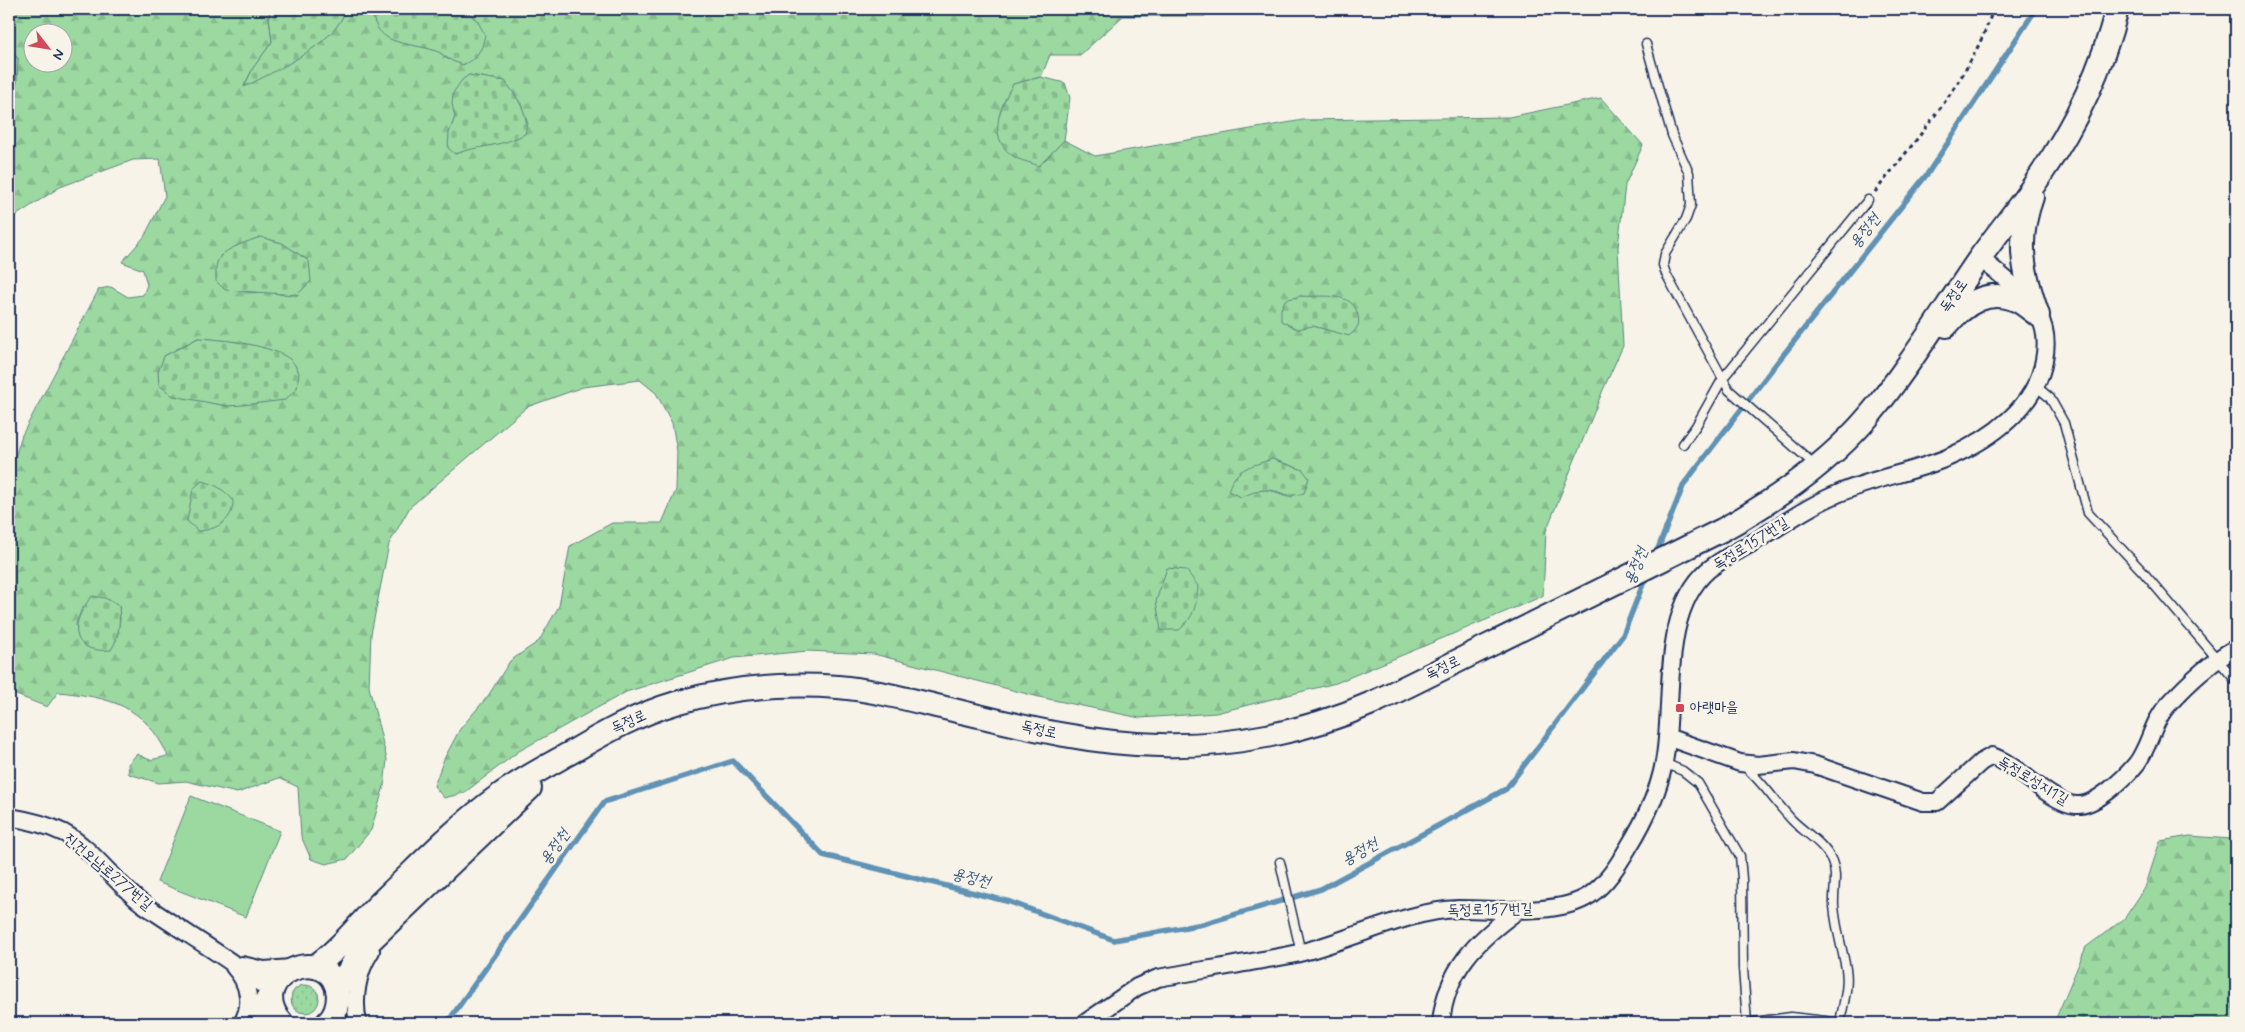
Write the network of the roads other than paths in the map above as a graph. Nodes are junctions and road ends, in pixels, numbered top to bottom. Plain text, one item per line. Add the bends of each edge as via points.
1 (2117, 9) edge
2 (1646, 44) dead end
3 (2040, 176) junction
4 (1868, 200) road end
5 (1980, 258) junction
6 (2038, 315) junction
7 (1722, 378) junction
8 (2036, 386) junction
9 (1890, 388) junction
10 (1683, 444) dead end
11 (1816, 466) junction
12 (2236, 648) edge
13 (2216, 659) junction
14 (2236, 681) edge
15 (1667, 737) junction
16 (570, 753) junction
17 (1664, 763) junction
18 (1740, 763) junction
19 (9, 817) edge
20 (1280, 862) dead end
21 (1517, 911) junction
22 (392, 918) junction
23 (1301, 953) junction
24 (226, 958) junction
25 (303, 967) junction
26 (272, 992) junction
27 (338, 996) junction
28 (242, 1023) edge
29 (251, 1023) edge
30 (282, 1023) edge
31 (327, 1023) edge
32 (346, 1023) edge
33 (358, 1023) edge
34 (1085, 1023) edge
35 (1441, 1023) edge
36 (1746, 1023) edge
37 (1842, 1023) edge

1 - 3 street, 독정로 via 2101,64
2 - 7 lane via 1672,135 1689,173 1690,205 1686,219 1665,254 1663,265
3 - 5 street, 독정로
3 - 6 street via 2028,209 2022,245 2028,286
4 - 7 lane
5 - 6 street, 독정로157번길
5 - 9 street, 독정로
6 - 8 street, 독정로157번길 via 2046,348
6 - 9 street via 2018,301 2003,297 1973,301 1961,309
7 - 10 lane
7 - 11 lane via 1729,390
8 - 13 lane via 2050,398 2064,423 2088,513
8 - 15 street, 독정로157번길 via 2006,423 1971,447 1830,497 1718,562 1704,574 1690,590 1682,609 1671,660
9 - 11 street, 독정로 via 1867,418
11 - 16 street, 독정로 via 1778,497 1722,530 1370,704 1275,735 1199,745 1091,741 891,696 838,687 805,686 732,690 674,703 622,724
12 - 13 street, 독정로성지1길
13 - 14 lane
13 - 18 street, 독정로성지1길 via 2166,706 2154,724 2137,763 2102,796 2087,804 2062,801 2005,761 1992,756 1980,762 1937,802 1923,802 1815,765 1794,761 1758,765
15 - 17 street, 독정로157번길
15 - 18 street, 독정로성지1길
16 - 22 street, 독정로
16 - 25 street, 독정로 via 525,778 472,817 385,898 328,958
17 - 21 street, 독정로157번길 via 1640,829 1604,883 1588,897 1573,902
17 - 36 lane via 1698,783 1740,856
18 - 37 lane via 1756,776 1779,806 1822,847 1832,861 1836,932 1846,970
19 - 24 street, 진건오남로277번길 via 33,821 65,833 132,895
20 - 23 lane
21 - 23 street, 독정로157번길 via 1432,911
21 - 35 street via 1494,928 1459,965 1448,986
22 - 27 street, 독정로 via 356,958
22 - 33 street via 359,976
23 - 34 street, 독정로157번길 via 1158,978 1137,986
24 - 25 street via 264,970
24 - 26 street
24 - 28 street via 246,984 248,1010
25 - 26 street, 독정로 via 283,974
25 - 27 street via 324,972 332,980
26 - 29 street
26 - 30 street via 274,1014
27 - 31 street, 독정로 via 336,1012
27 - 32 street
36 - 37 lane via 1791,1017

